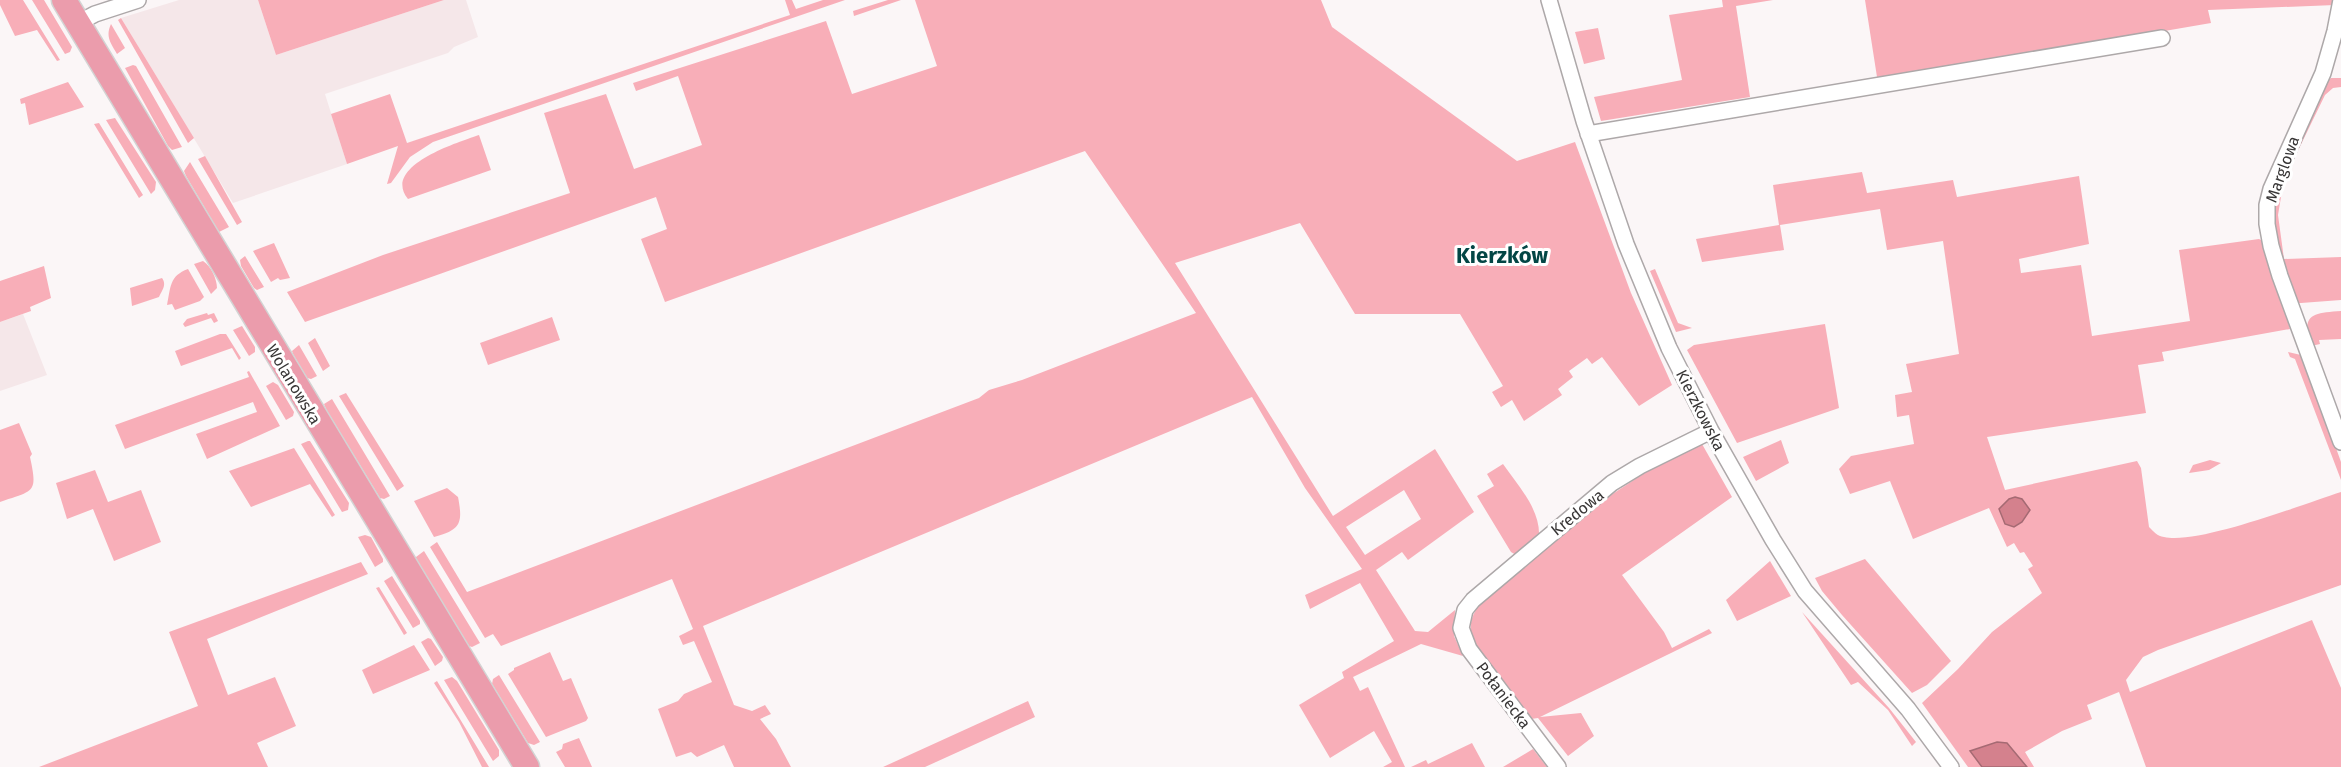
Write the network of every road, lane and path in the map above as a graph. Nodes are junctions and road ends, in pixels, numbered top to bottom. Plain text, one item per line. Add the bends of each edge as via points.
1 (64, 0) edge
2 (138, 0) edge
3 (1549, 0) edge
4 (2341, 0) edge
5 (78, 23) junction
6 (2162, 38) dead end
7 (1588, 134) junction
8 (1711, 431) junction
9 (2341, 442) edge
10 (1462, 619) joint
11 (526, 767) edge
12 (1558, 767) edge
13 (1951, 767) edge

1 - 5 main road, Wolanowska
2 - 5 street
3 - 7 street, Kierzkowska
4 - 9 street, Marglowa via 2322,73 2271,189 2267,224 2280,276
5 - 11 main road, Wolanowska
6 - 7 street
7 - 8 street, Kierzkowska via 1649,304
8 - 10 street, Kredowa via 1612,483 1473,600
8 - 13 street, Kierzkowska via 1805,591 1908,709
10 - 12 street, Połaniecka via 1469,649

